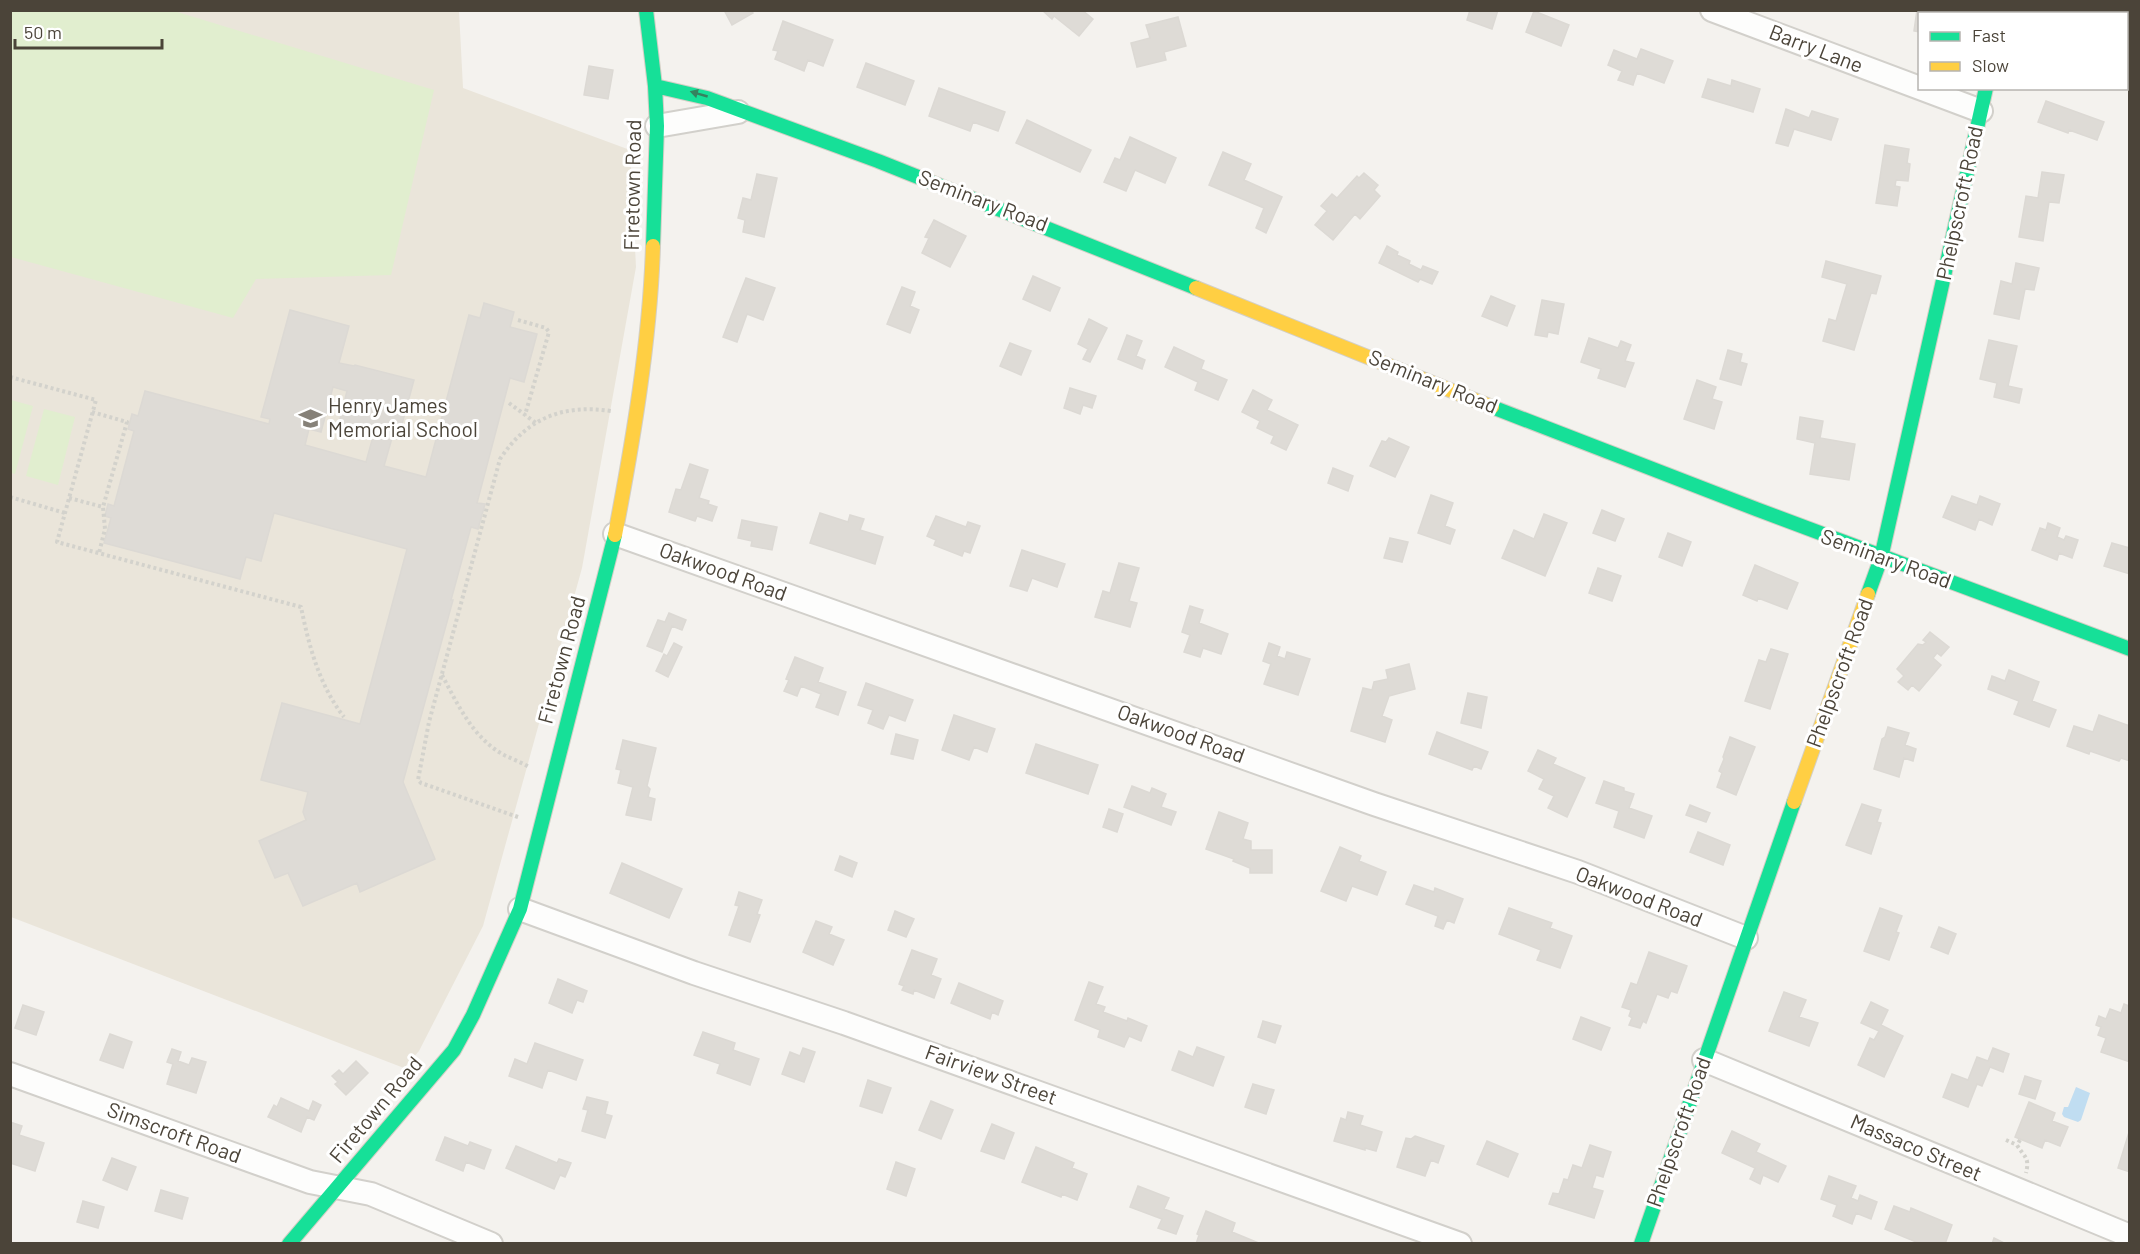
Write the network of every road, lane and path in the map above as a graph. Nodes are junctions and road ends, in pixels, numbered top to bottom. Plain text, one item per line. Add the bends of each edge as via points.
1 (646, 10) edge
2 (1712, 10) edge
3 (655, 86) junction
4 (1918, 87) edge
5 (1925, 90) edge
6 (1986, 90) edge
7 (739, 111) junction
8 (1981, 111) junction
9 (657, 126) junction
10 (518, 320) dead end
11 (10, 377) edge
12 (509, 403) dead end
13 (93, 412) junction
14 (618, 412) dead end
15 (525, 415) junction
16 (536, 423) junction
17 (10, 497) edge
18 (69, 498) junction
19 (103, 507) junction
20 (65, 513) junction
21 (615, 534) junction
22 (99, 553) junction
23 (1881, 558) junction
24 (2130, 649) edge
25 (442, 674) junction
26 (344, 717) dead end
27 (537, 773) dead end
28 (525, 819) dead end
29 (520, 909) junction
30 (1746, 938) junction
31 (1704, 1059) junction
32 (10, 1074) edge
33 (2006, 1140) dead end
34 (338, 1187) junction
35 (2020, 1191) junction
36 (2130, 1236) edge
37 (289, 1244) edge
38 (491, 1244) edge
39 (1460, 1244) edge
40 (1641, 1244) edge

1 - 3 street, Firetown Road
2 - 4 street, Barry Lane
7 -> 3 street, Seminary Road via 681,89
3 - 9 street, Firetown Road
5 - 8 street, Barry Lane
6 - 8 street, Phelpscroft Road
7 - 9 street, Seminary Road
7 - 23 street, Seminary Road via 1025,217 1648,469
8 - 23 street, Phelpscroft Road
9 - 21 street, Firetown Road via 652,281 634,426
10 - 15 path via 549,332
11 - 13 path via 96,400
12 - 15 path
13 - 18 path
13 - 19 path via 127,422
14 - 16 path via 578,409
15 - 16 path
16 - 25 path via 521,432 501,459
17 - 20 path
18 - 19 path
18 - 20 path
19 - 22 path via 105,529
20 - 22 path via 57,542
21 - 29 street, Firetown Road
21 - 30 street, Oakwood Road via 1578,873
22 - 26 path via 301,607 323,683
23 - 24 street, Seminary Road
23 - 30 street, Phelpscroft Road
25 - 27 path via 475,731 504,755
25 - 28 path via 418,780
29 - 34 street, Firetown Road via 454,1050
29 - 39 street, Fairview Street
30 - 31 street, Phelpscroft Road
31 - 35 street, Massaco Street
31 - 40 street, Phelpscroft Road
32 - 34 street, Simscroft Road via 310,1182
33 - 35 path via 2019,1143 2026,1156 2028,1165
34 - 37 street, Firetown Road
34 - 38 street, Simscroft Road via 371,1194
35 - 36 street, Massaco Street

